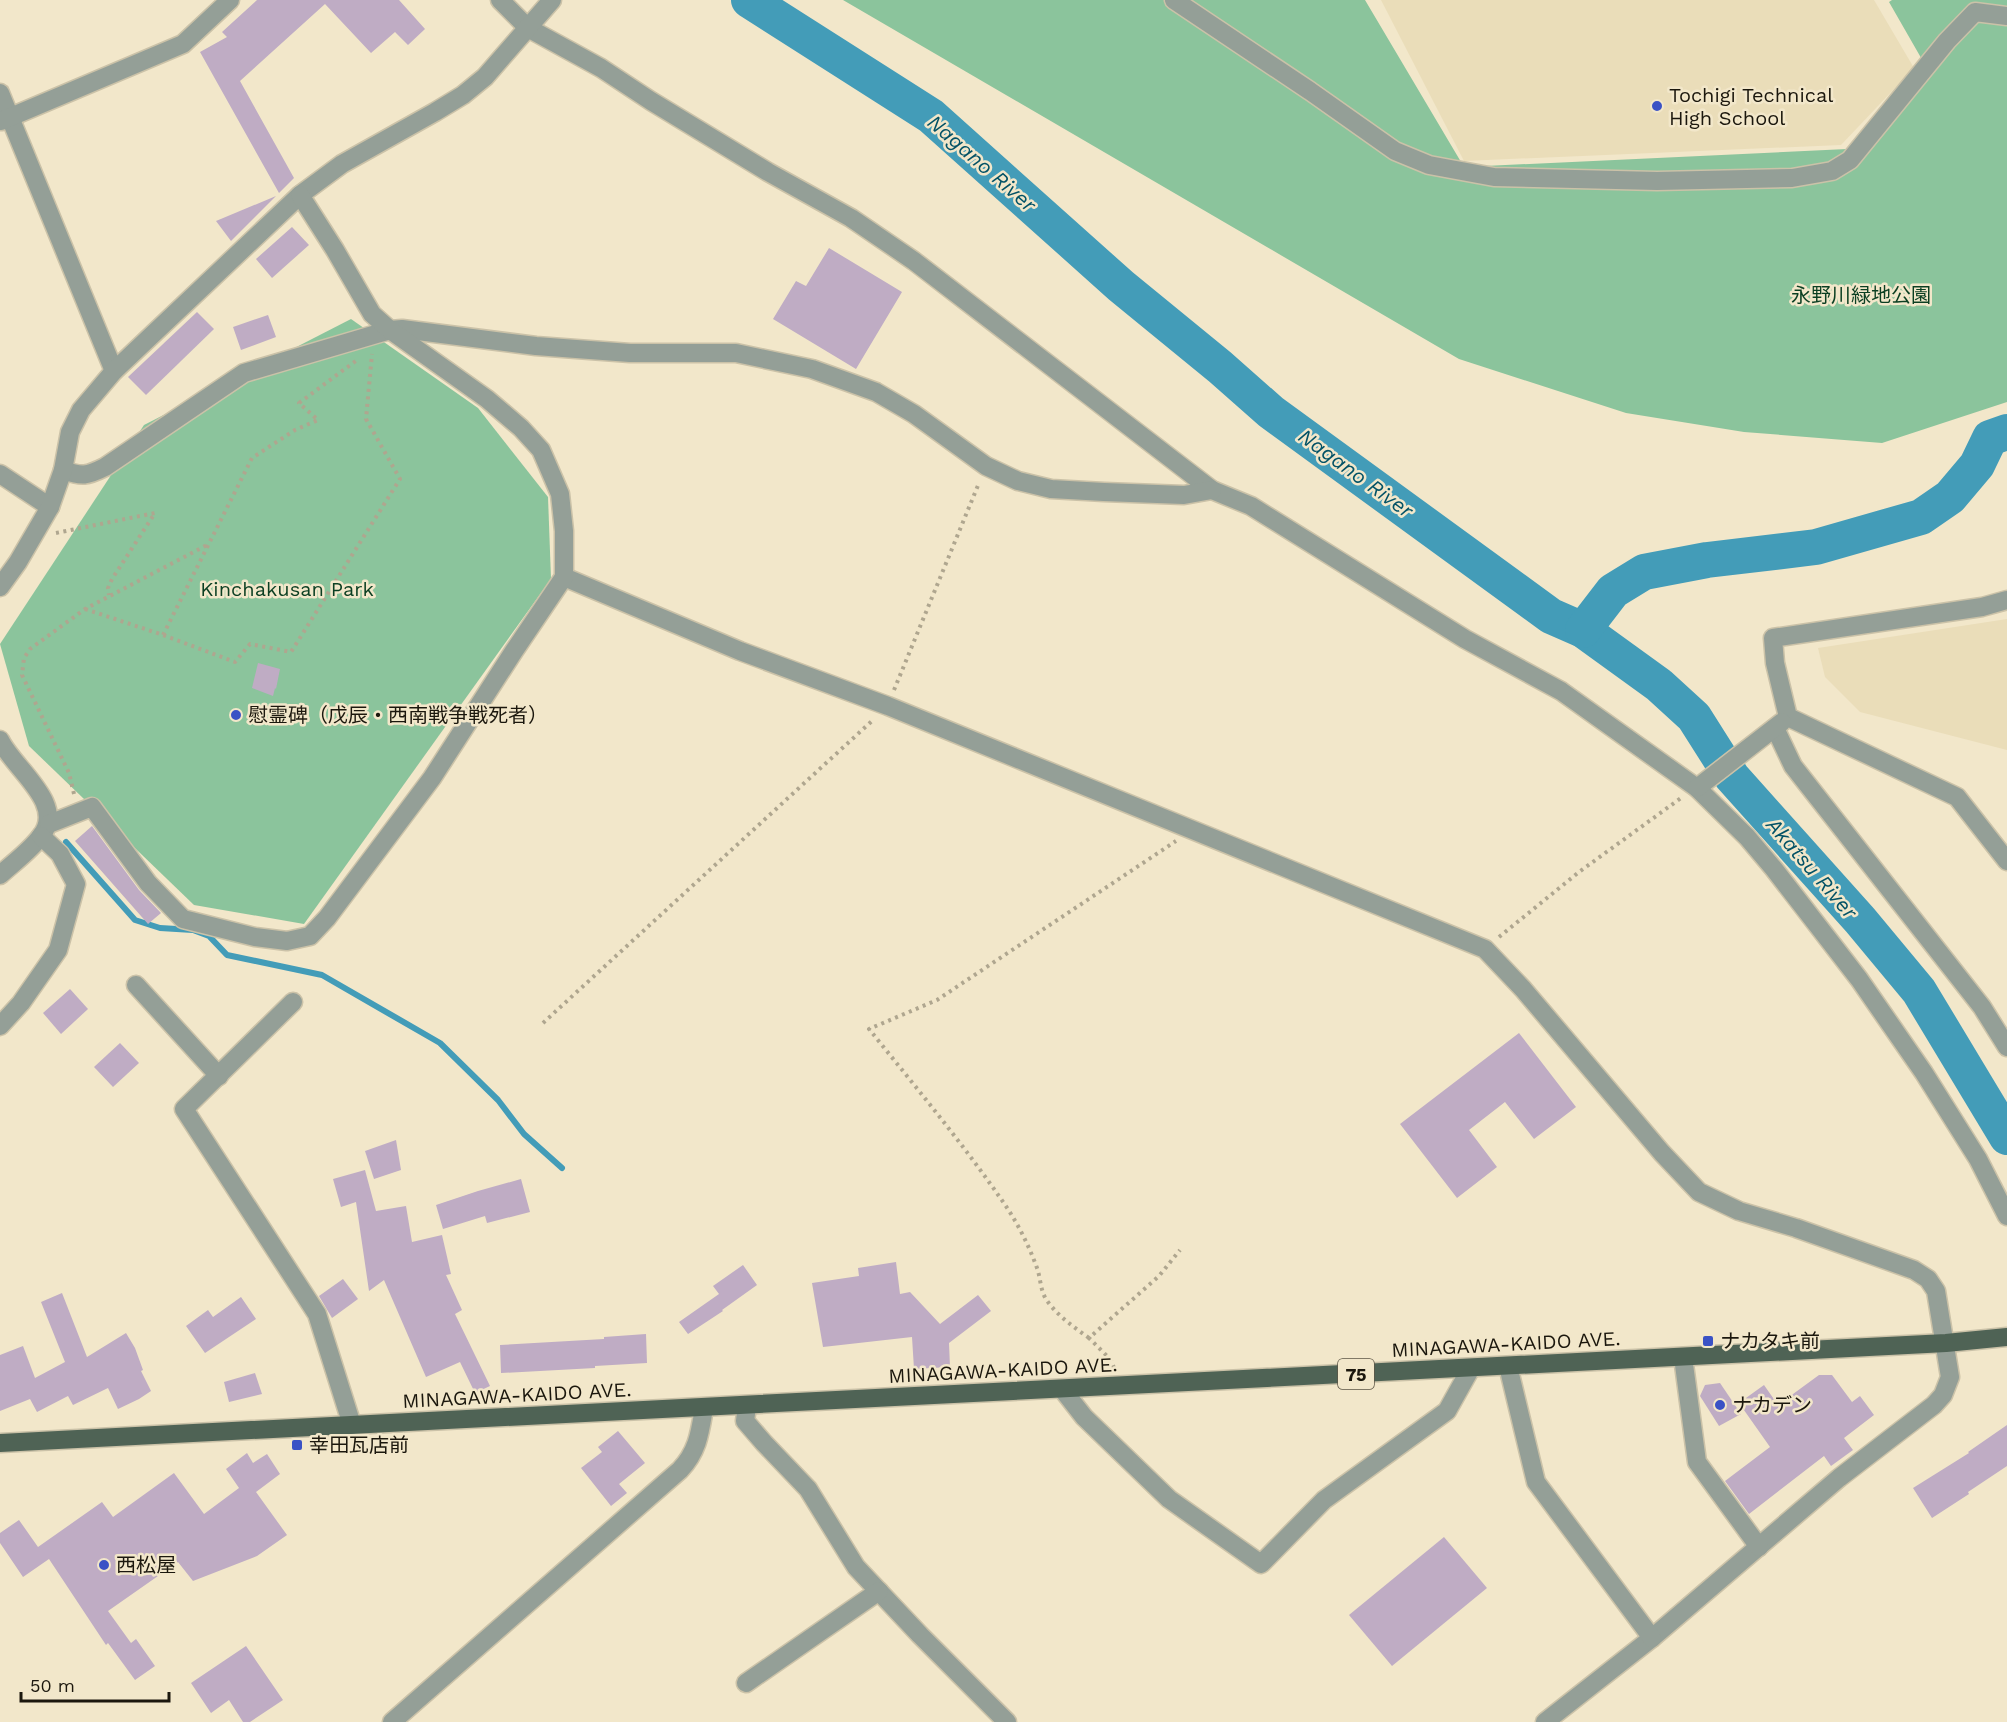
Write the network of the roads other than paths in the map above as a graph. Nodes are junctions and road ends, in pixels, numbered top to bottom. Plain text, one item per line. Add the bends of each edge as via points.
1 (230, 0) edge
2 (500, 0) edge
3 (1174, 0) edge
4 (547, 5) edge
5 (2007, 16) edge
6 (528, 28) junction
7 (0, 93) edge
8 (5, 119) edge
9 (300, 195) junction
10 (390, 330) junction
11 (114, 371) junction
12 (63, 470) junction
13 (0, 474) edge
14 (1212, 490) junction
15 (50, 507) junction
16 (564, 577) junction
17 (0, 587) edge
18 (2007, 600) edge
19 (1781, 723) junction
20 (0, 740) edge
21 (1701, 786) junction
22 (45, 830) junction
23 (2007, 861) edge
24 (0, 875) edge
25 (136, 985) dead end
26 (293, 1002) dead end
27 (0, 1026) edge
28 (2007, 1047) edge
29 (219, 1076) junction
30 (2007, 1216) edge
31 (2007, 1336) edge
32 (1946, 1343) junction
33 (1683, 1357) junction
34 (1508, 1366) junction
35 (1471, 1368) junction
36 (1063, 1390) junction
37 (747, 1406) junction
38 (704, 1408) junction
39 (352, 1425) junction
40 (0, 1443) edge
41 (1759, 1547) junction
42 (879, 1591) junction
43 (1652, 1638) junction
44 (746, 1683) dead end
45 (392, 1722) edge
46 (1007, 1722) edge
47 (1545, 1722) edge

1 - 8 street via 183,44
2 - 6 street
3 - 5 street via 1413,160 1494,177 1645,181 1792,178 1832,171 1850,160 1975,12
4 - 6 street
6 - 9 street via 485,77 463,95 342,164
6 - 14 street via 860,224 914,261
7 - 8 street
8 - 11 street
9 - 10 street via 372,314
9 - 11 street
10 - 12 street via 244,373 105,467 78,476
10 - 14 street via 402,328 536,346 630,353 736,353 812,369 876,392 986,466 1018,481 1051,489 1184,495
10 - 16 street via 487,399 541,450 560,494
11 - 12 street via 81,410 70,432
12 - 15 street
13 - 15 street
14 - 21 street via 1251,506 1465,639 1561,690
15 - 17 street
16 - 22 street via 432,778 310,936 287,941 183,919 148,883 92,807
16 - 32 street via 1485,949 1699,1192 1738,1211 1914,1270 1928,1279 1936,1291
18 - 19 street via 1773,638
19 - 21 street
19 - 23 street via 1957,797
19 - 28 street via 1793,766 1982,1007
20 - 22 street via 47,806
21 - 30 street via 1774,869 1859,979 1978,1159
22 - 24 street
22 - 27 street via 76,884 57,950
25 - 29 street
26 - 29 street
29 - 39 street via 184,1109 317,1314
31 - 32 main road, MINAGAWA-KAIDO AVE. / 75
32 - 33 main road, MINAGAWA-KAIDO AVE. / 75
32 - 41 street via 1950,1377 1934,1405 1839,1478
33 - 34 main road, MINAGAWA-KAIDO AVE. / 75
33 - 41 street via 1697,1462
34 - 35 main road, MINAGAWA-KAIDO AVE. / 75
34 - 43 street via 1536,1482
35 - 36 main road, MINAGAWA-KAIDO AVE. / 75
35 - 36 street via 1447,1411 1324,1500 1261,1564 1169,1499 1084,1418
36 - 37 main road, MINAGAWA-KAIDO AVE. / 75
37 - 38 main road, MINAGAWA-KAIDO AVE. / 75
37 - 42 street via 746,1421 808,1489 856,1567
38 - 39 main road, MINAGAWA-KAIDO AVE. / 75
38 - 45 street via 692,1458
39 - 40 main road, MINAGAWA-KAIDO AVE. / 75
41 - 43 street
42 - 44 street
42 - 46 street
43 - 47 street

